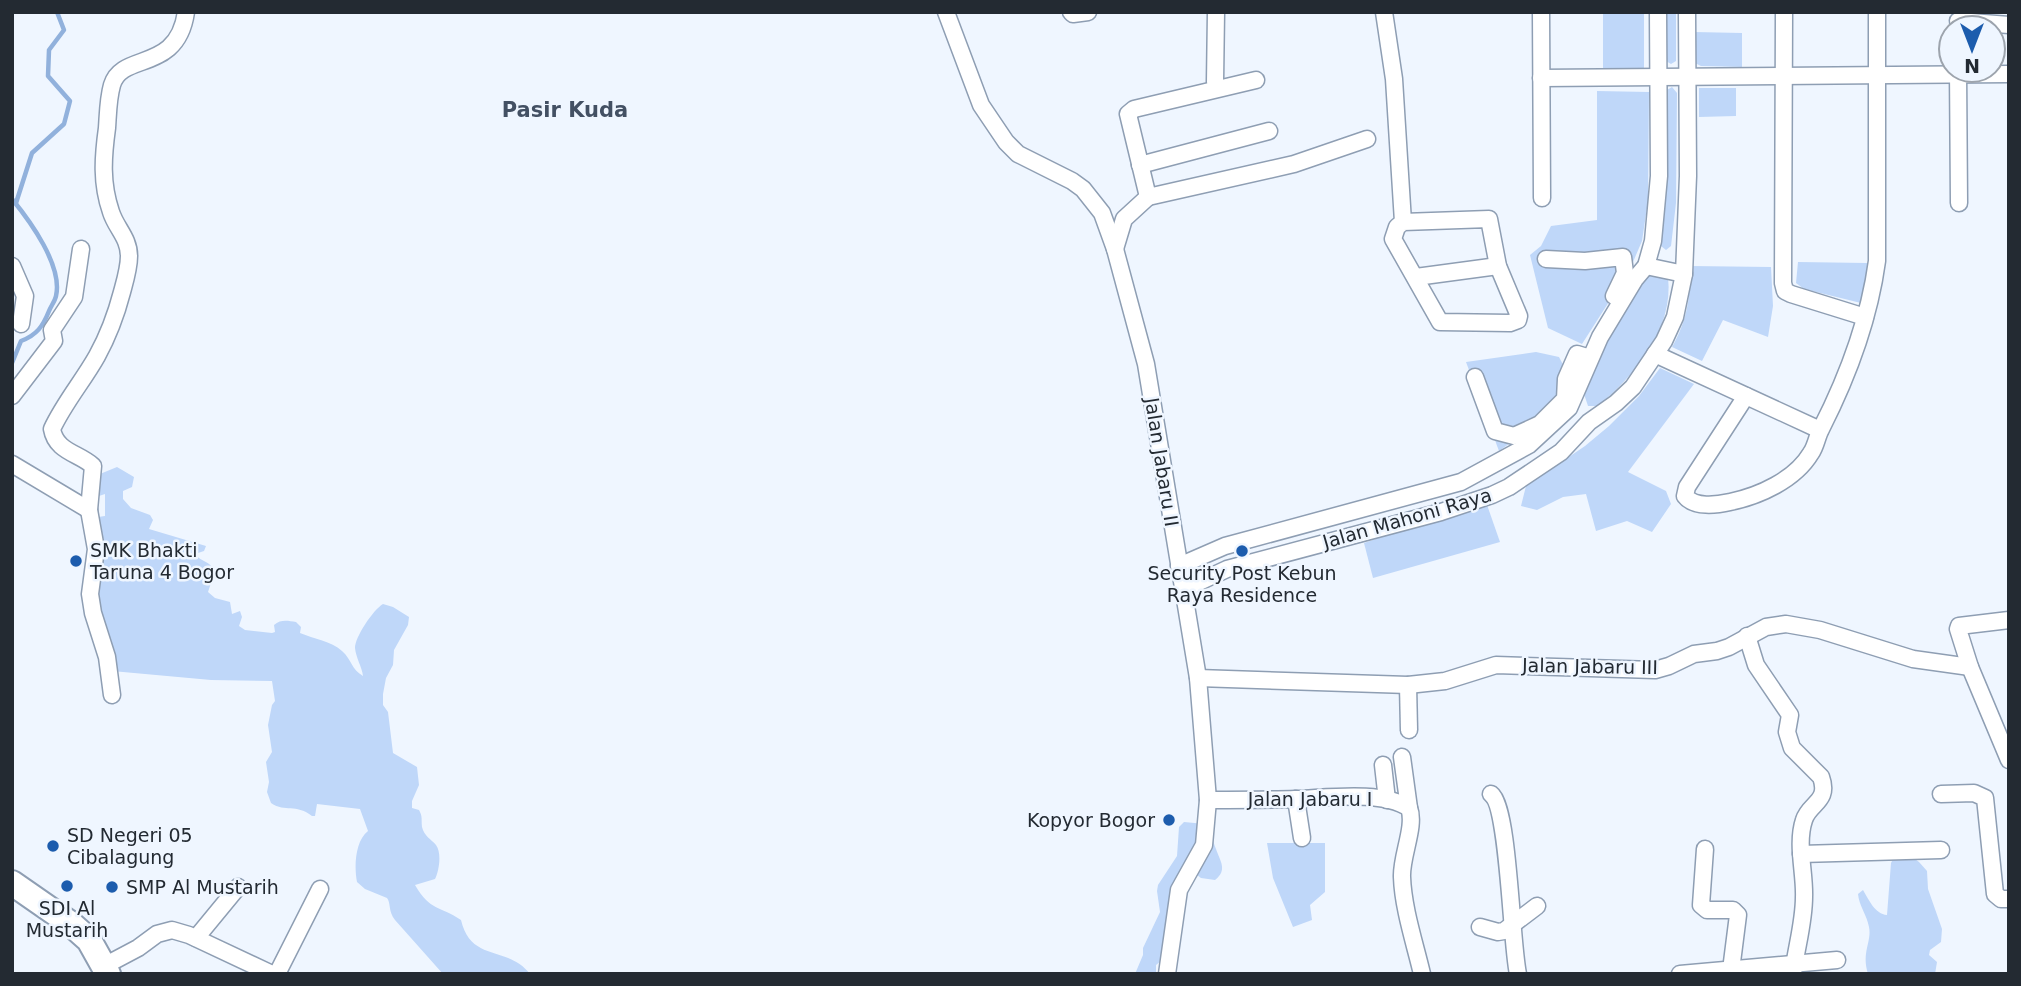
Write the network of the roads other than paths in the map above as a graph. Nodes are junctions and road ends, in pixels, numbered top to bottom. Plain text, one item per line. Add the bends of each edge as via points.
1 (186, 12) edge
2 (946, 12) edge
3 (1071, 12) edge
4 (1088, 12) edge
5 (1216, 12) edge
6 (1384, 12) edge
7 (1541, 12) edge
8 (1658, 12) edge
9 (1687, 12) edge
10 (1784, 12) edge
11 (1877, 12) edge
12 (1937, 74) edge
13 (1785, 76) junction
14 (1877, 76) junction
15 (1659, 77) junction
16 (1687, 77) junction
17 (1541, 78) junction
18 (1256, 80) dead end
19 (1216, 82) dead end
20 (1958, 84) edge
21 (1269, 131) dead end
22 (1367, 139) dead end
23 (1140, 165) junction
24 (1148, 197) junction
25 (1542, 198) dead end
26 (1959, 203) dead end
27 (1403, 222) junction
28 (81, 249) dead end
29 (1115, 249) junction
30 (1546, 260) dead end
31 (12, 266) edge
32 (1498, 266) junction
33 (1646, 266) junction
34 (1684, 274) junction
35 (1416, 277) junction
36 (1866, 317) junction
37 (21, 324) dead end
38 (1655, 354) junction
39 (1583, 356) junction
40 (1475, 377) dead end
41 (12, 396) edge
42 (1746, 396) junction
43 (1569, 408) junction
44 (1589, 422) junction
45 (1820, 430) junction
46 (12, 464) edge
47 (89, 510) junction
48 (1179, 566) junction
49 (1184, 589) junction
50 (2009, 620) edge
51 (1747, 636) junction
52 (1970, 667) junction
53 (1198, 678) junction
54 (1408, 685) junction
55 (112, 695) dead end
56 (1409, 730) dead end
57 (1402, 757) dead end
58 (2009, 760) edge
59 (1382, 765) dead end
60 (1491, 794) dead end
61 (1941, 794) dead end
62 (1296, 799) junction
63 (1208, 800) junction
64 (1387, 800) junction
65 (1409, 808) junction
66 (1302, 838) dead end
67 (1705, 849) dead end
68 (1941, 850) dead end
69 (1801, 854) junction
70 (12, 883) edge
71 (238, 887) dead end
72 (320, 889) dead end
73 (2009, 899) edge
74 (1537, 906) dead end
75 (1480, 927) dead end
76 (1511, 927) junction
77 (197, 938) junction
78 (1837, 960) dead end
79 (1793, 968) edge
80 (106, 970) edge
81 (1731, 970) junction
82 (274, 974) edge
83 (1167, 974) edge
84 (1422, 974) edge
85 (1518, 974) edge
86 (1681, 974) edge

1 - 47 street via 178,40 159,55 119,73 109,97 103,172 111,214 127,246 125,280 106,338 52,429 60,447 93,466
2 - 29 street, Jalan Jabaru II via 971,84 994,126 1018,154 1083,189 1102,212
3 - 4 street
5 - 19 street
6 - 27 street via 1393,66
7 - 17 street
8 - 15 street, Jalan Mahoni Raya
9 - 16 street, Jalan Mahoni Raya
10 - 13 street
11 - 14 street
12 - 14 street
13 - 14 street
13 - 16 street
13 - 36 street via 1783,283 1786,290
14 - 36 street via 1877,261
15 - 16 street
15 - 17 street
15 - 33 street, Jalan Mahoni Raya via 1659,176
16 - 34 street, Jalan Mahoni Raya
17 - 25 street
18 - 23 street via 1134,109 1128,114
20 - 26 street
21 - 23 street
22 - 24 street via 1294,164
23 - 24 street
24 - 29 street via 1124,219
27 - 32 street via 1489,219
27 - 35 street via 1393,239
28 - 41 street via 74,297 52,330 54,341
29 - 48 street, Jalan Jabaru II via 1146,364
30 - 39 street via 1623,257 1625,274
31 - 37 street via 25,296
32 - 35 street
32 - 35 street via 1519,316 1515,322 1440,322
33 - 34 street
33 - 39 street, Jalan Mahoni Raya
34 - 38 street, Jalan Mahoni Raya via 1675,317
36 - 45 street via 1846,376
38 - 42 street
38 - 44 street, Jalan Mahoni Raya via 1633,387
39 - 40 street via 1566,379 1564,399 1540,424 1514,436 1495,431
39 - 43 street, Jalan Mahoni Raya
42 - 45 street
42 - 45 street via 1687,487 1685,496 1692,502 1727,503 1766,490 1811,454
43 - 44 street
43 - 48 street, Jalan Mahoni Raya via 1529,444 1461,482 1237,542
44 - 49 street, Jalan Mahoni Raya via 1560,452 1492,495 1227,569
46 - 47 street
47 - 55 street via 96,549 90,594
48 - 49 street, Jalan Jabaru II
49 - 53 street, Jalan Jabaru II
50 - 52 street via 1959,626
51 - 52 street, Jalan Jabaru III via 1771,626 1797,625 1913,659
51 - 54 street, Jalan Jabaru III via 1717,651 1694,654 1655,670 1496,666 1445,681
51 - 69 street via 1753,660 1790,715 1787,732 1792,748 1823,783 1822,795 1803,821
52 - 58 street
53 - 54 street, Jalan Jabaru III
53 - 63 street, Jalan Jabaru II
54 - 56 street
57 - 65 street
59 - 64 street
60 - 76 street via 1498,803 1508,864
61 - 73 street via 1974,793 1985,798 1995,894
62 - 63 street, Jalan Jabaru I
62 - 64 street, Jalan Jabaru I
62 - 66 street
63 - 83 street, Jalan Jabaru II via 1204,845 1179,890
64 - 65 street, Jalan Jabaru I
65 - 84 street via 1402,882
67 - 81 street via 1701,905 1733,910 1738,915
68 - 69 street
69 - 79 street via 1804,898
70 - 80 main road via 89,940
71 - 77 street
72 - 82 street
74 - 76 street
75 - 76 street via 1499,932
76 - 85 street
77 - 80 street via 167,930
77 - 82 street
78 - 79 street
79 - 81 street
81 - 86 street

